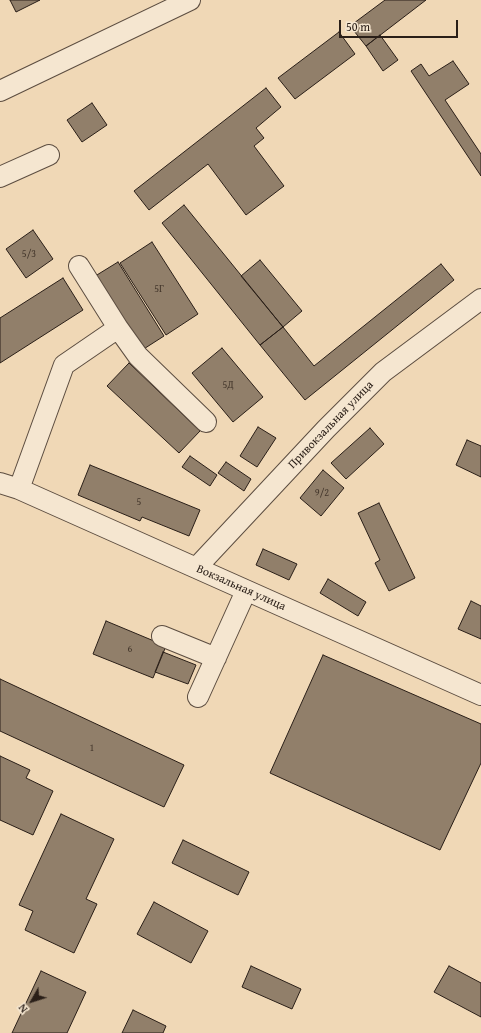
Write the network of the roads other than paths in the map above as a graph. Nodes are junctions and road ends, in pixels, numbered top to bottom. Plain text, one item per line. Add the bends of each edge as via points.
1 (190, 0) edge
2 (0, 91) edge
3 (49, 155) dead end
4 (0, 177) edge
5 (79, 266) dead end
6 (481, 299) edge
7 (118, 328) junction
8 (206, 422) dead end
9 (0, 483) edge
10 (19, 489) junction
11 (196, 568) junction
12 (246, 591) junction
13 (162, 636) dead end
14 (216, 658) junction
15 (481, 695) edge
16 (198, 697) dead end

1 - 2 street
3 - 4 street
5 - 7 street
6 - 11 street, Привокзальная улица via 383,372
7 - 8 street via 138,356
7 - 10 street via 64,365
9 - 10 street, Вокзальная улица
10 - 11 street, Вокзальная улица
11 - 12 street, Вокзальная улица
12 - 14 street
12 - 15 street, Вокзальная улица
13 - 14 street
14 - 16 street

